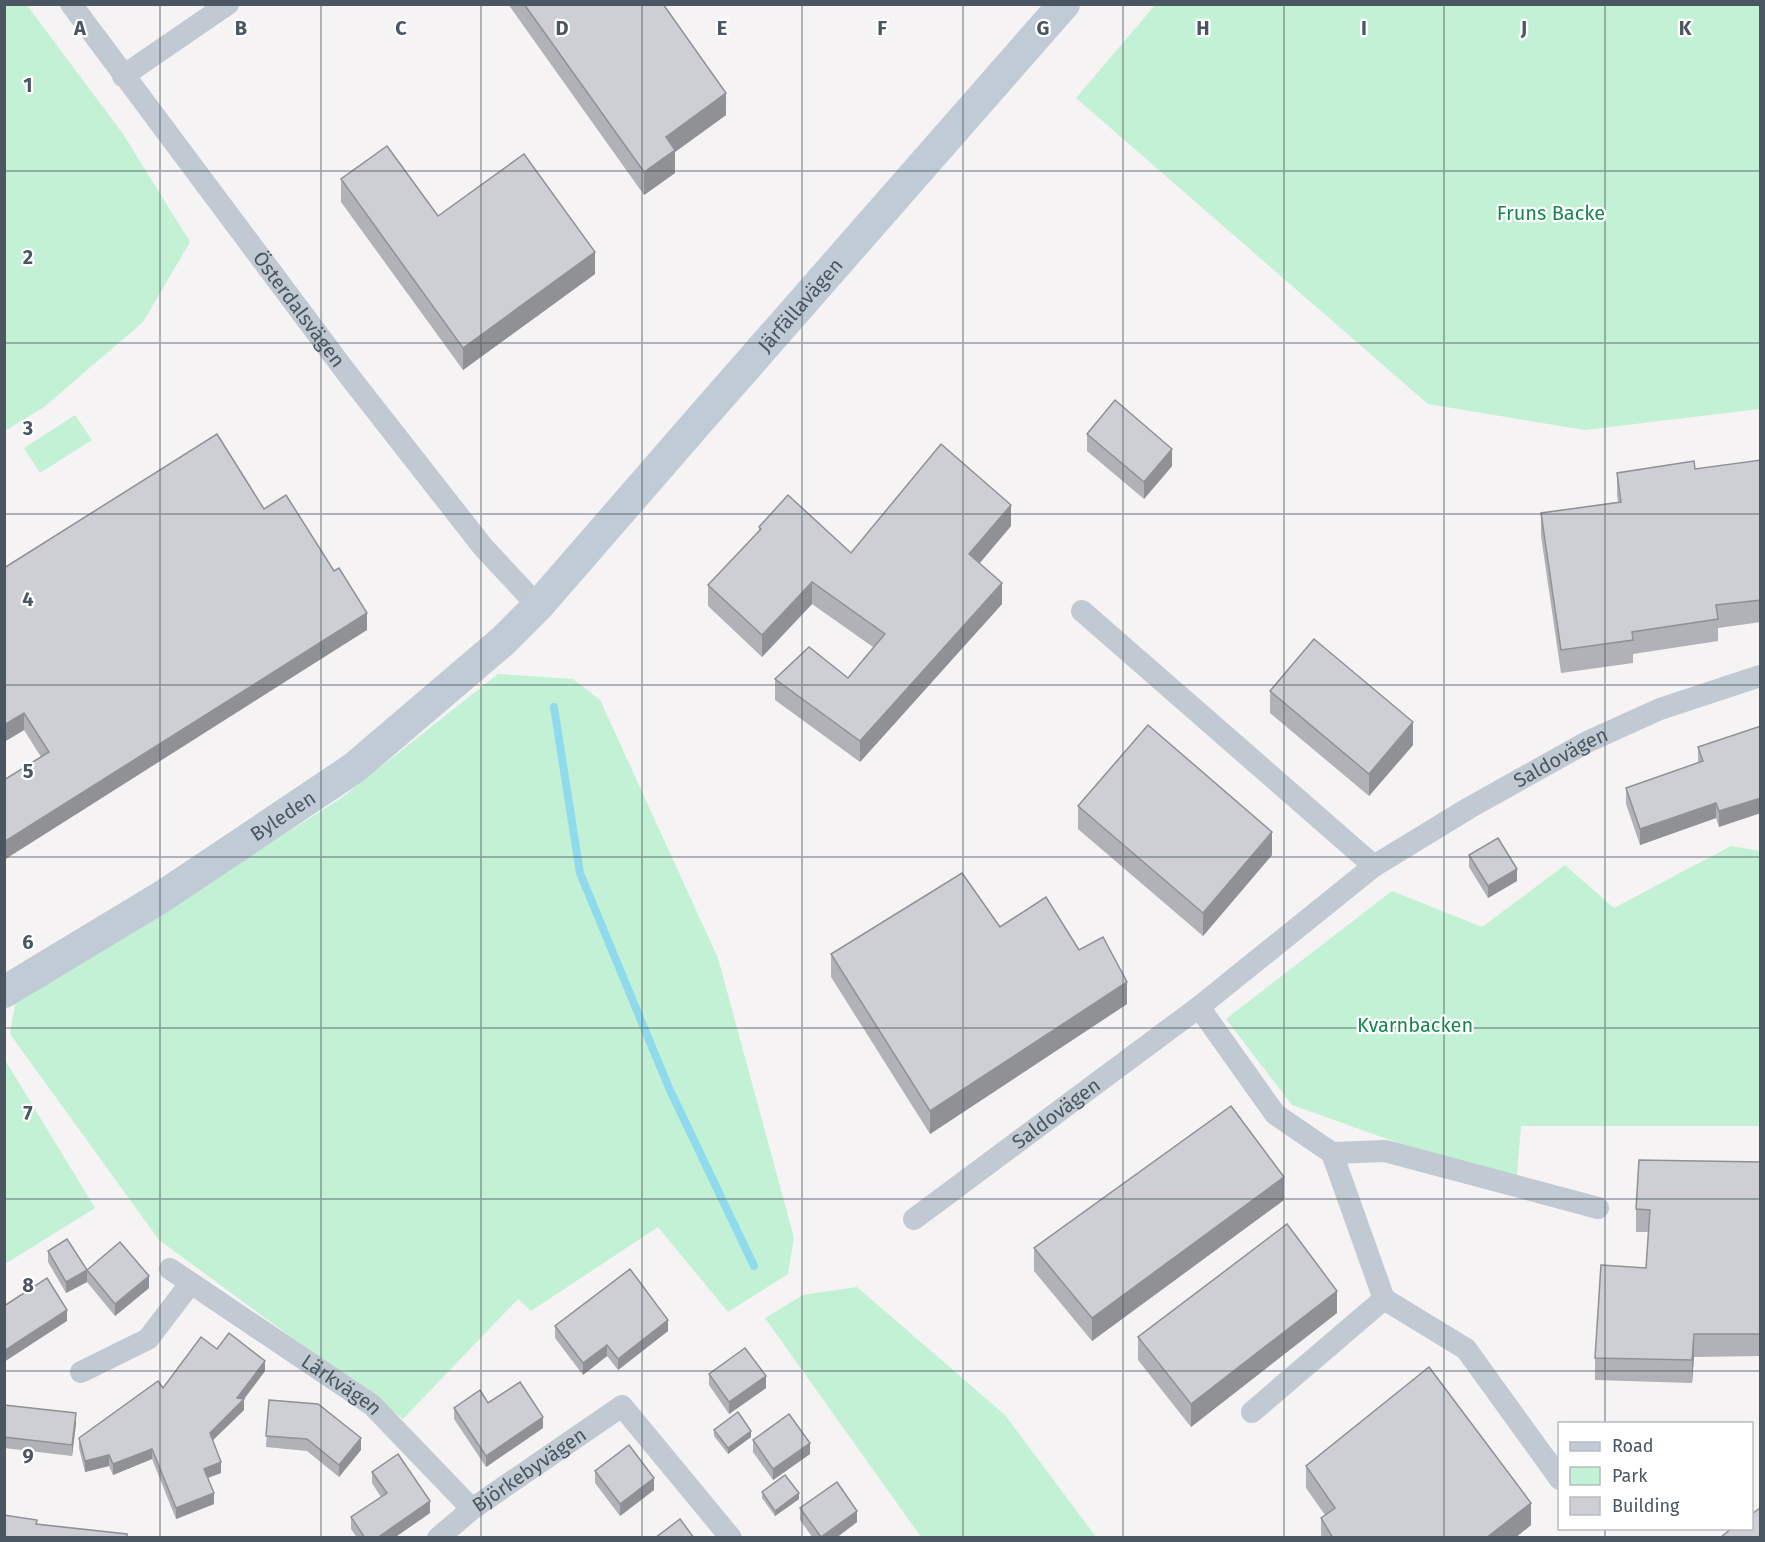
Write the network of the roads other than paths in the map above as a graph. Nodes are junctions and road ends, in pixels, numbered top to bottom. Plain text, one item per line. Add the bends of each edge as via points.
1 (71, 4) edge
2 (228, 4) edge
3 (1064, 4) edge
4 (123, 76) junction
5 (538, 606) junction
6 (1082, 610) dead end
7 (1761, 676) edge
8 (1374, 866) junction
9 (4, 992) edge
10 (1199, 1007) junction
11 (1332, 1153) junction
12 (1598, 1208) dead end
13 (914, 1219) dead end
14 (170, 1269) dead end
15 (190, 1284) junction
16 (1384, 1299) junction
17 (81, 1372) dead end
18 (1252, 1412) dead end
19 (1558, 1476) edge
20 (472, 1509) junction
21 (438, 1538) edge
22 (731, 1538) edge

1 - 4 street, Österdalsvägen
2 - 4 street
3 - 5 street, Järfällavägen
4 - 5 street, Österdalsvägen via 396,436 483,547
5 - 9 street, Byleden via 503,641 354,768 163,896
6 - 8 street
7 - 8 street, Saldovägen via 1660,710 1587,742
8 - 10 street, Saldovägen
10 - 11 street via 1275,1114
10 - 13 street, Saldovägen
11 - 12 street via 1385,1151
11 - 16 street
14 - 15 street, Lärkvägen
15 - 17 street via 148,1339
15 - 20 street, Lärkvägen via 372,1405
16 - 18 street
16 - 19 street via 1466,1349
20 - 21 street, Björkebyvägen
20 - 22 street, Björkebyvägen via 622,1406

